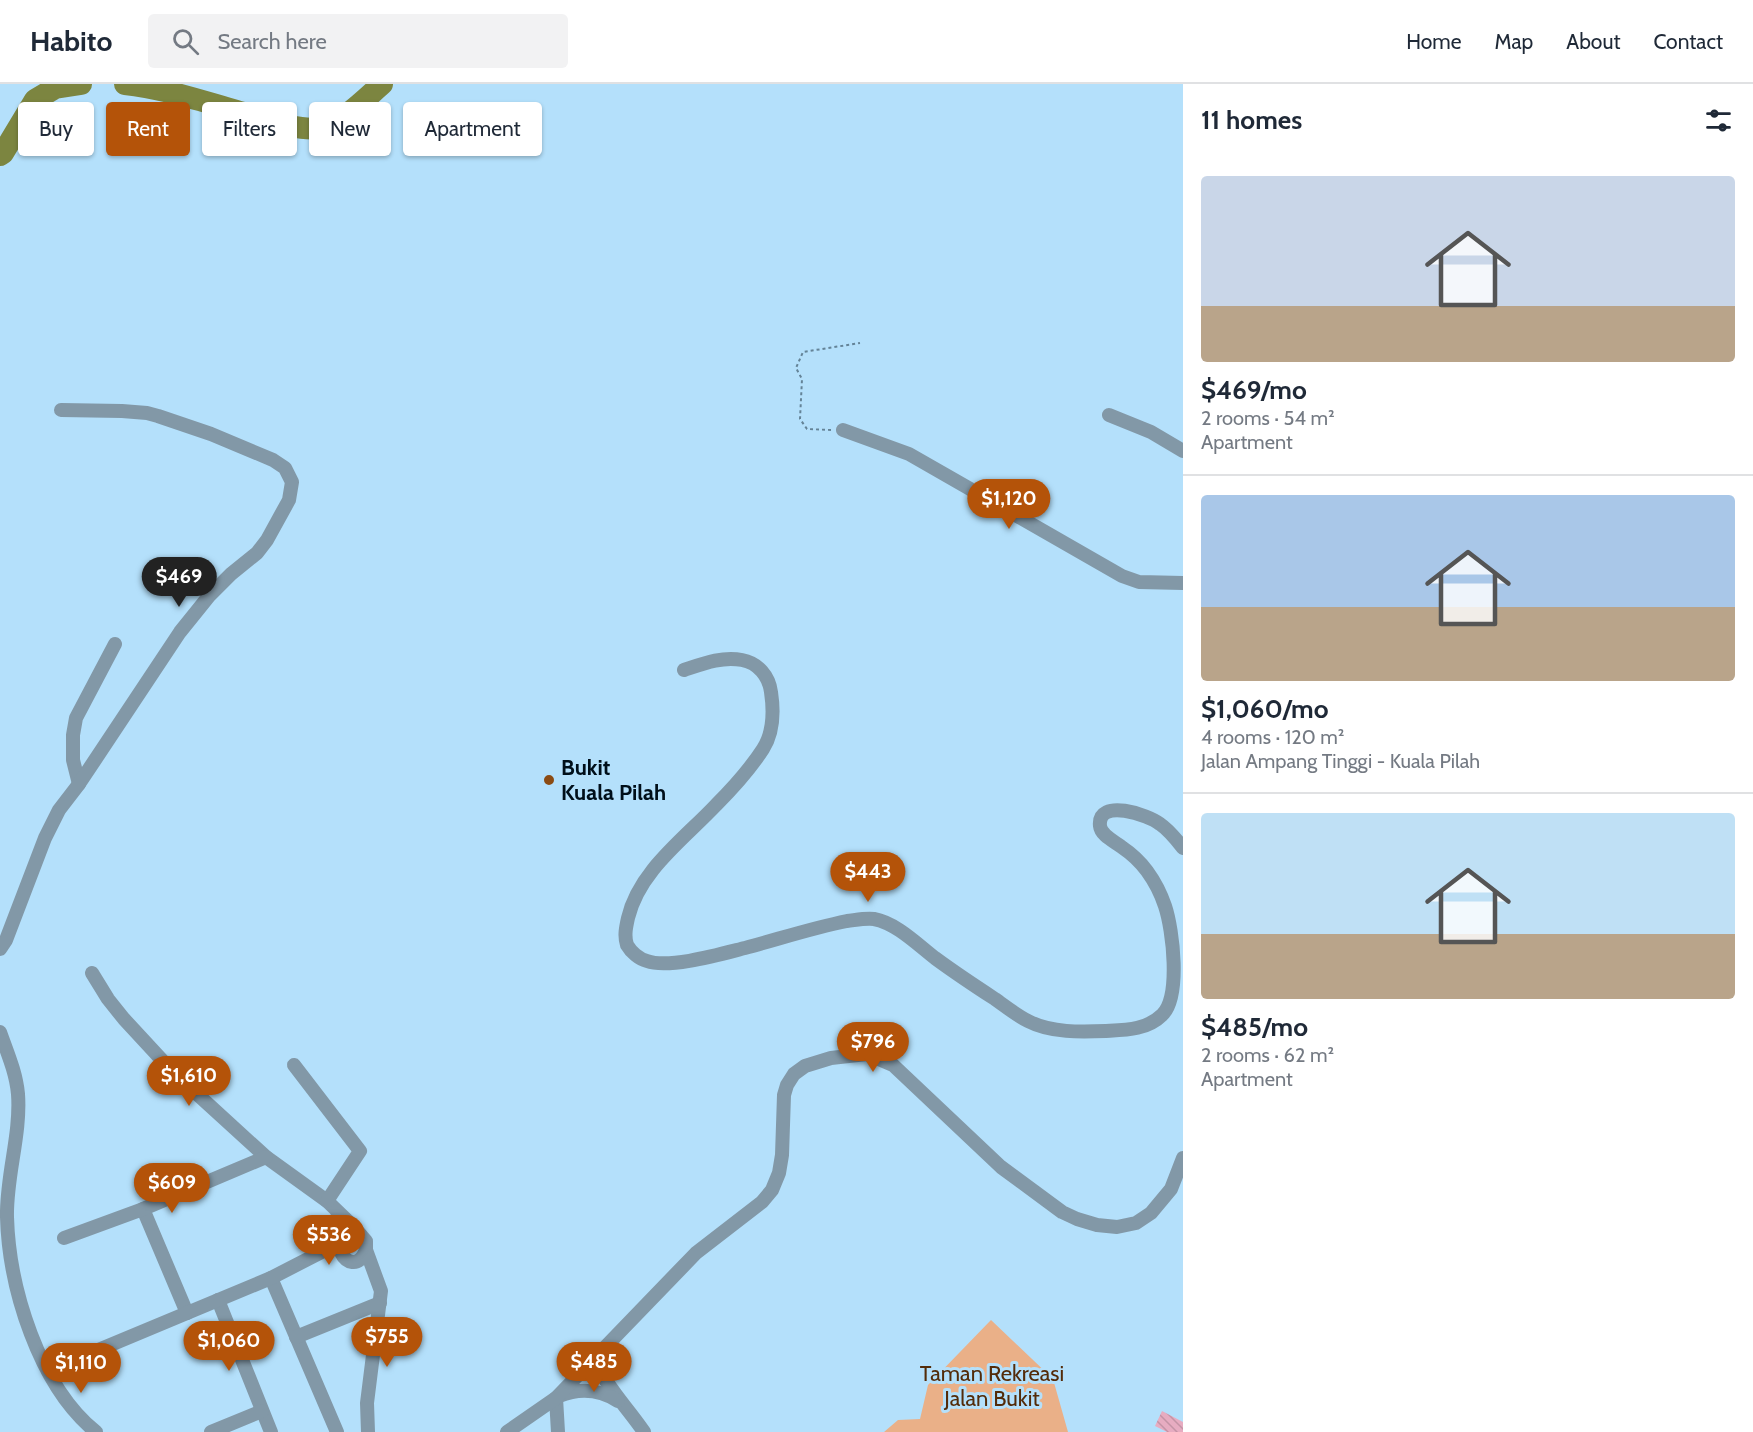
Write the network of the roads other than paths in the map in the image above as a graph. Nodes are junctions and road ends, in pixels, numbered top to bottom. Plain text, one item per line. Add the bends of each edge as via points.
1 (61, 410) dead end
2 (1109, 415) dead end
3 (843, 430) road end
4 (1183, 451) edge
5 (1183, 583) edge
6 (115, 644) dead end
7 (684, 670) dead end
8 (79, 784) junction
9 (1183, 848) edge
10 (0, 949) edge
11 (92, 973) dead end
12 (0, 1032) edge
13 (294, 1065) dead end
14 (266, 1157) junction
15 (1183, 1158) edge
16 (327, 1201) junction
17 (143, 1209) junction
18 (336, 1220) junction
19 (360, 1234) junction
20 (64, 1238) dead end
21 (341, 1245) junction
22 (362, 1255) junction
23 (302, 1263) junction
24 (6, 1271) edge
25 (271, 1278) junction
26 (381, 1297) junction
27 (218, 1300) junction
28 (187, 1313) junction
29 (297, 1337) junction
30 (599, 1357) junction
31 (48, 1371) junction
32 (587, 1390) junction
33 (556, 1398) junction
34 (622, 1404) junction
35 (262, 1411) junction
36 (96, 1432) edge
37 (211, 1432) edge
38 (271, 1432) edge
39 (337, 1432) edge
40 (368, 1432) edge
41 (507, 1432) edge
42 (558, 1432) edge
43 (644, 1432) edge

1 - 8 street via 158,416 273,460 285,468 292,482 289,500 267,540 209,596 180,632
2 - 4 street via 1151,432
3 - 5 street via 909,454 1122,576 1138,582
6 - 8 street via 76,718 73,760
7 - 9 street via 723,659 754,664 770,685 773,717 765,747 650,874 634,899 626,938 628,947 647,962 679,962 818,927 875,920 899,931 1029,1022 1060,1030 1131,1029 1147,1025 1168,1007 1173,977 1171,932 1165,906 1145,868 1101,831 1099,824 1112,810 1137,813 1158,822
8 - 10 street via 45,838
11 - 14 street via 124,1019 173,1072
12 - 24 street via 18,1096 9,1180
13 - 16 street via 360,1151
14 - 16 street
14 - 17 street
15 - 30 street via 1171,1189 1151,1213 1136,1223 1117,1227 1097,1225 1062,1212 1001,1167 893,1065 867,1054 805,1066 794,1074 784,1095 782,1155 772,1190 696,1253
16 - 18 street
16 - 19 street
17 - 20 street
17 - 28 street
18 - 21 street
18 - 23 street via 322,1243
19 - 21 street via 347,1234
19 - 22 street via 366,1241
21 - 22 street via 349,1261
21 - 23 street
22 - 26 street
23 - 25 street
24 - 31 street
25 - 27 street
25 - 29 street
26 - 29 street
26 - 40 street via 367,1403
27 - 28 street
27 - 35 street
28 - 31 street
29 - 39 street
30 - 32 street
30 - 33 street
30 - 34 street via 606,1382
31 - 36 street via 80,1419
32 - 33 street
32 - 34 street
33 - 41 street
33 - 42 street
34 - 43 street
35 - 37 street
35 - 38 street

